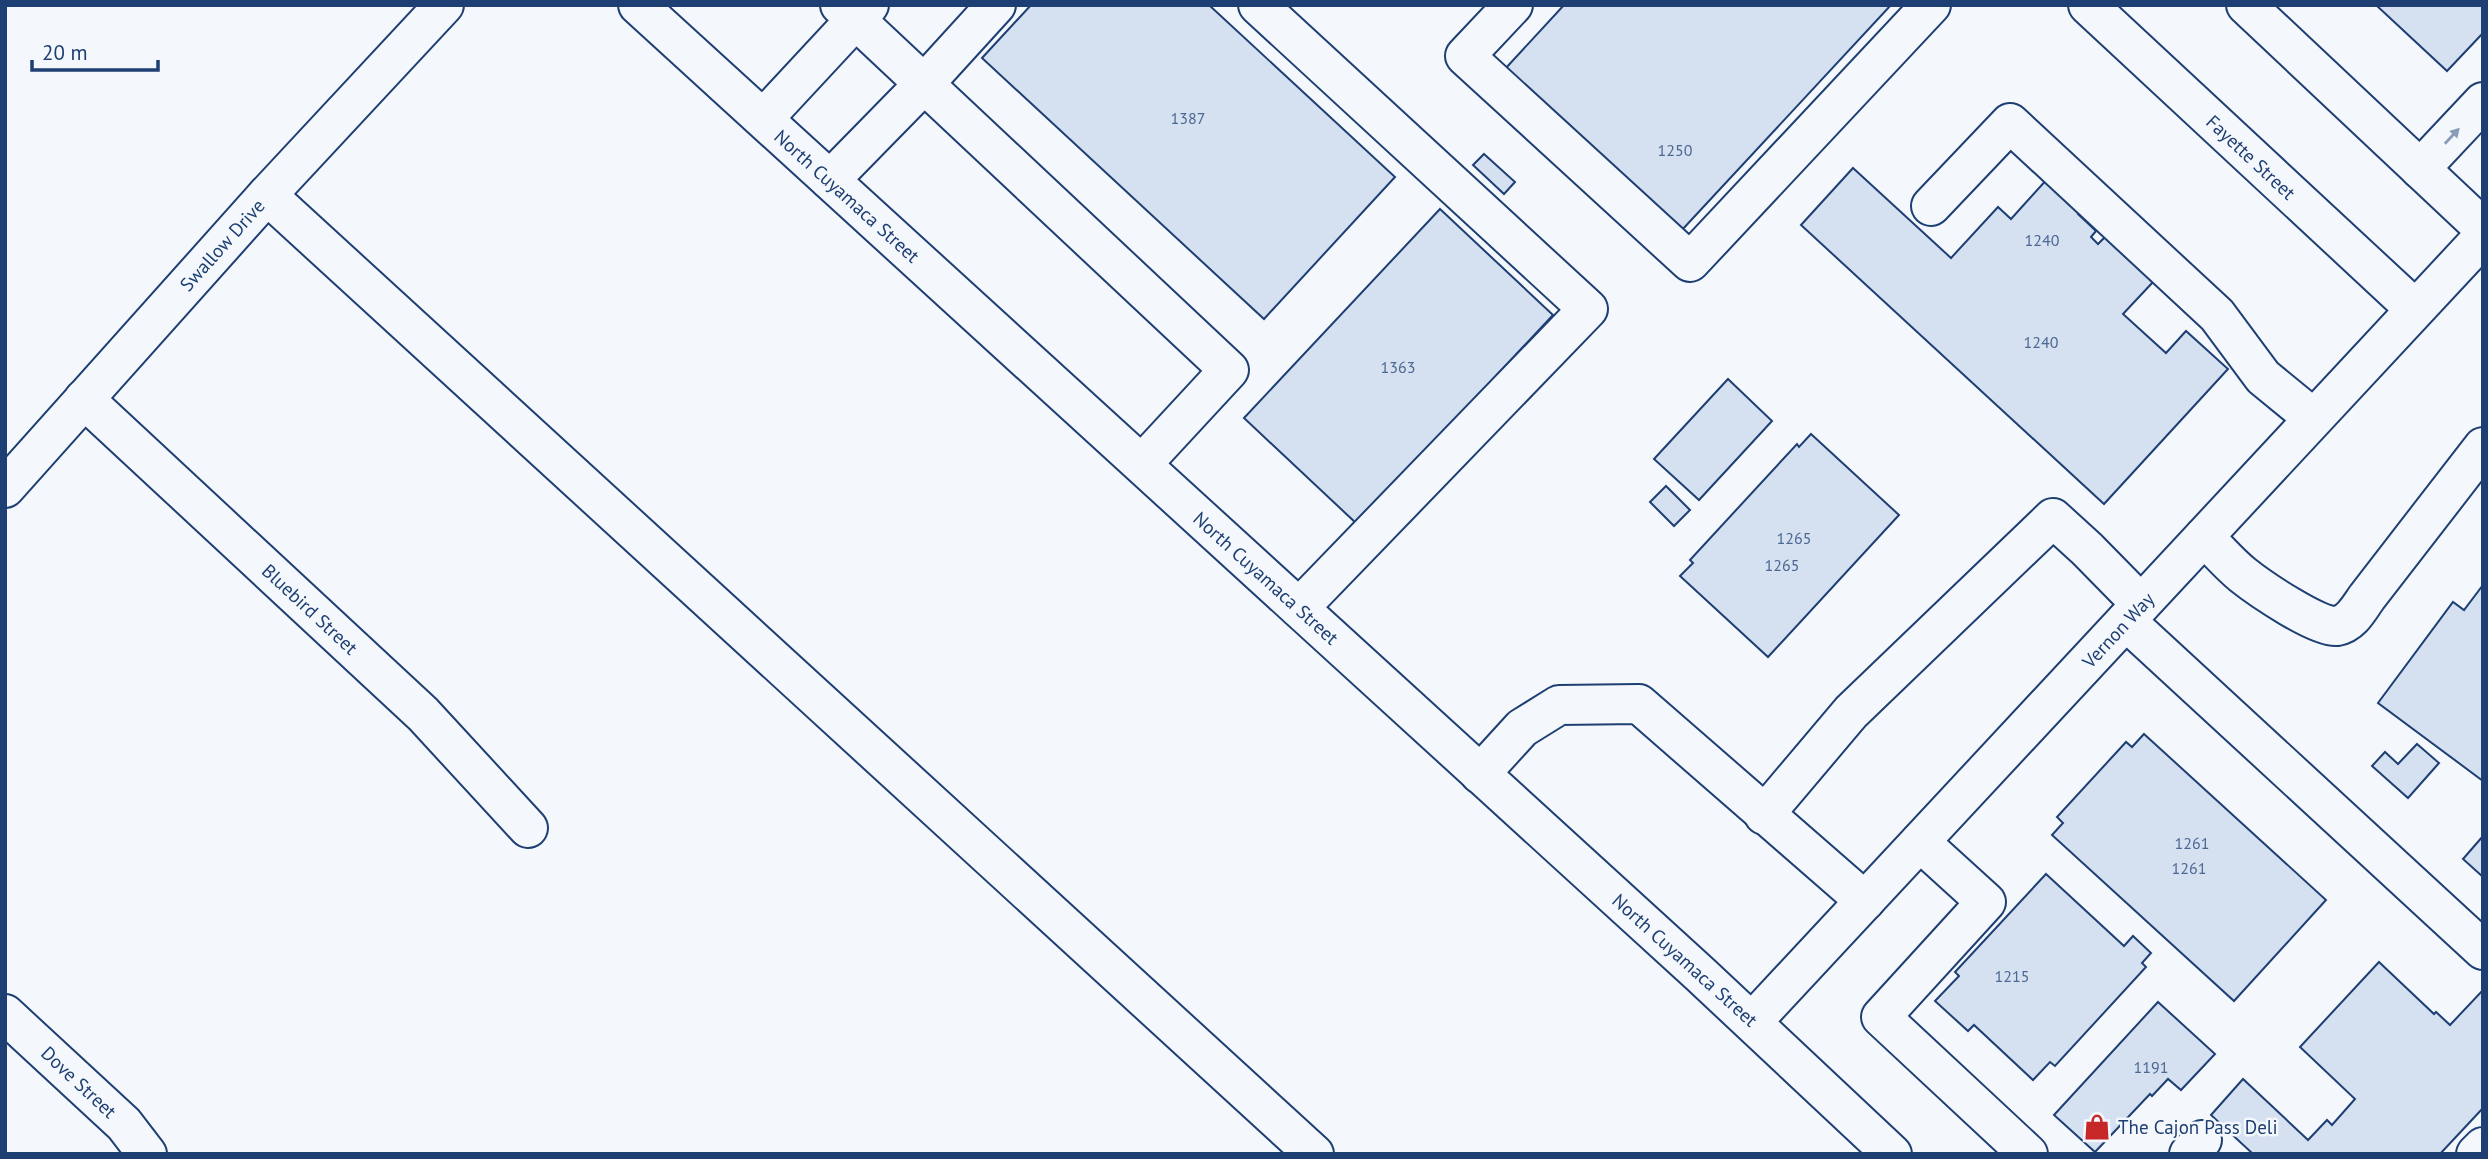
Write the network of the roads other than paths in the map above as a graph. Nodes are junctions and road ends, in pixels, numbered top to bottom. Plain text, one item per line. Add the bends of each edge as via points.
1 (444, 5) edge
2 (638, 5) edge
3 (996, 5) edge
4 (1258, 5) edge
5 (1513, 5) edge
6 (1931, 5) edge
7 (2088, 5) edge
8 (2246, 5) edge
9 (855, 10) edge
10 (924, 84) junction
11 (2483, 102) edge
12 (764, 118) junction
13 (2420, 169) junction
14 (830, 180) junction
15 (267, 195) junction
16 (1931, 206) dead end
17 (2483, 228) edge
18 (2483, 237) edge
19 (2415, 309) junction
20 (84, 399) junction
21 (2314, 418) junction
22 (2483, 447) edge
23 (1142, 464) junction
24 (5, 488) edge
25 (2204, 537) junction
26 (1299, 608) junction
27 (2134, 613) junction
28 (1480, 774) junction
29 (1764, 815) junction
30 (528, 828) dead end
31 (1920, 842) junction
32 (1865, 901) junction
33 (2483, 950) edge
34 (5, 1014) edge
35 (1752, 1022) junction
36 (2483, 1147) edge
37 (147, 1154) edge
38 (1314, 1154) edge
39 (1892, 1154) edge
40 (2028, 1154) edge
41 (2476, 1154) edge

1 - 15 street, Swallow Drive
2 - 12 street, North Cuyamaca Street
3 - 10 street
4 - 26 street via 1588,309
5 - 6 street via 1465,56 1690,262
7 - 19 street, Fayette Street
8 - 13 street
9 - 10 street
9 - 12 street
10 - 14 street
10 - 23 street via 1229,370
13 -> 11 street
12 - 14 street, North Cuyamaca Street
13 - 17 street
14 - 23 street, North Cuyamaca Street
15 - 20 street, Swallow Drive
15 - 38 street
16 - 21 street via 2010,123 2217,315 2263,377
18 - 19 street, Vernon Way
19 - 21 street, Vernon Way
20 - 24 street, Swallow Drive
20 - 30 street, Bluebird Street via 423,715
21 - 25 street, Vernon Way
22 - 25 street via 2354,616 2337,626 2309,618 2243,575
23 - 26 street, North Cuyamaca Street
25 - 27 street, Vernon Way
26 - 28 street, North Cuyamaca Street
27 - 29 street via 2087,549 2053,518 1851,712
27 - 31 street, Vernon Way
27 - 33 street
28 - 29 street via 1522,728 1559,705 1639,704
28 - 35 street, North Cuyamaca Street
29 - 32 street
31 - 32 street, Vernon Way
31 - 40 street via 1986,902 1881,1017
32 - 35 street, Vernon Way
34 - 37 street, Dove Street via 124,1124
35 - 39 street, North Cuyamaca Street
36 - 41 street

